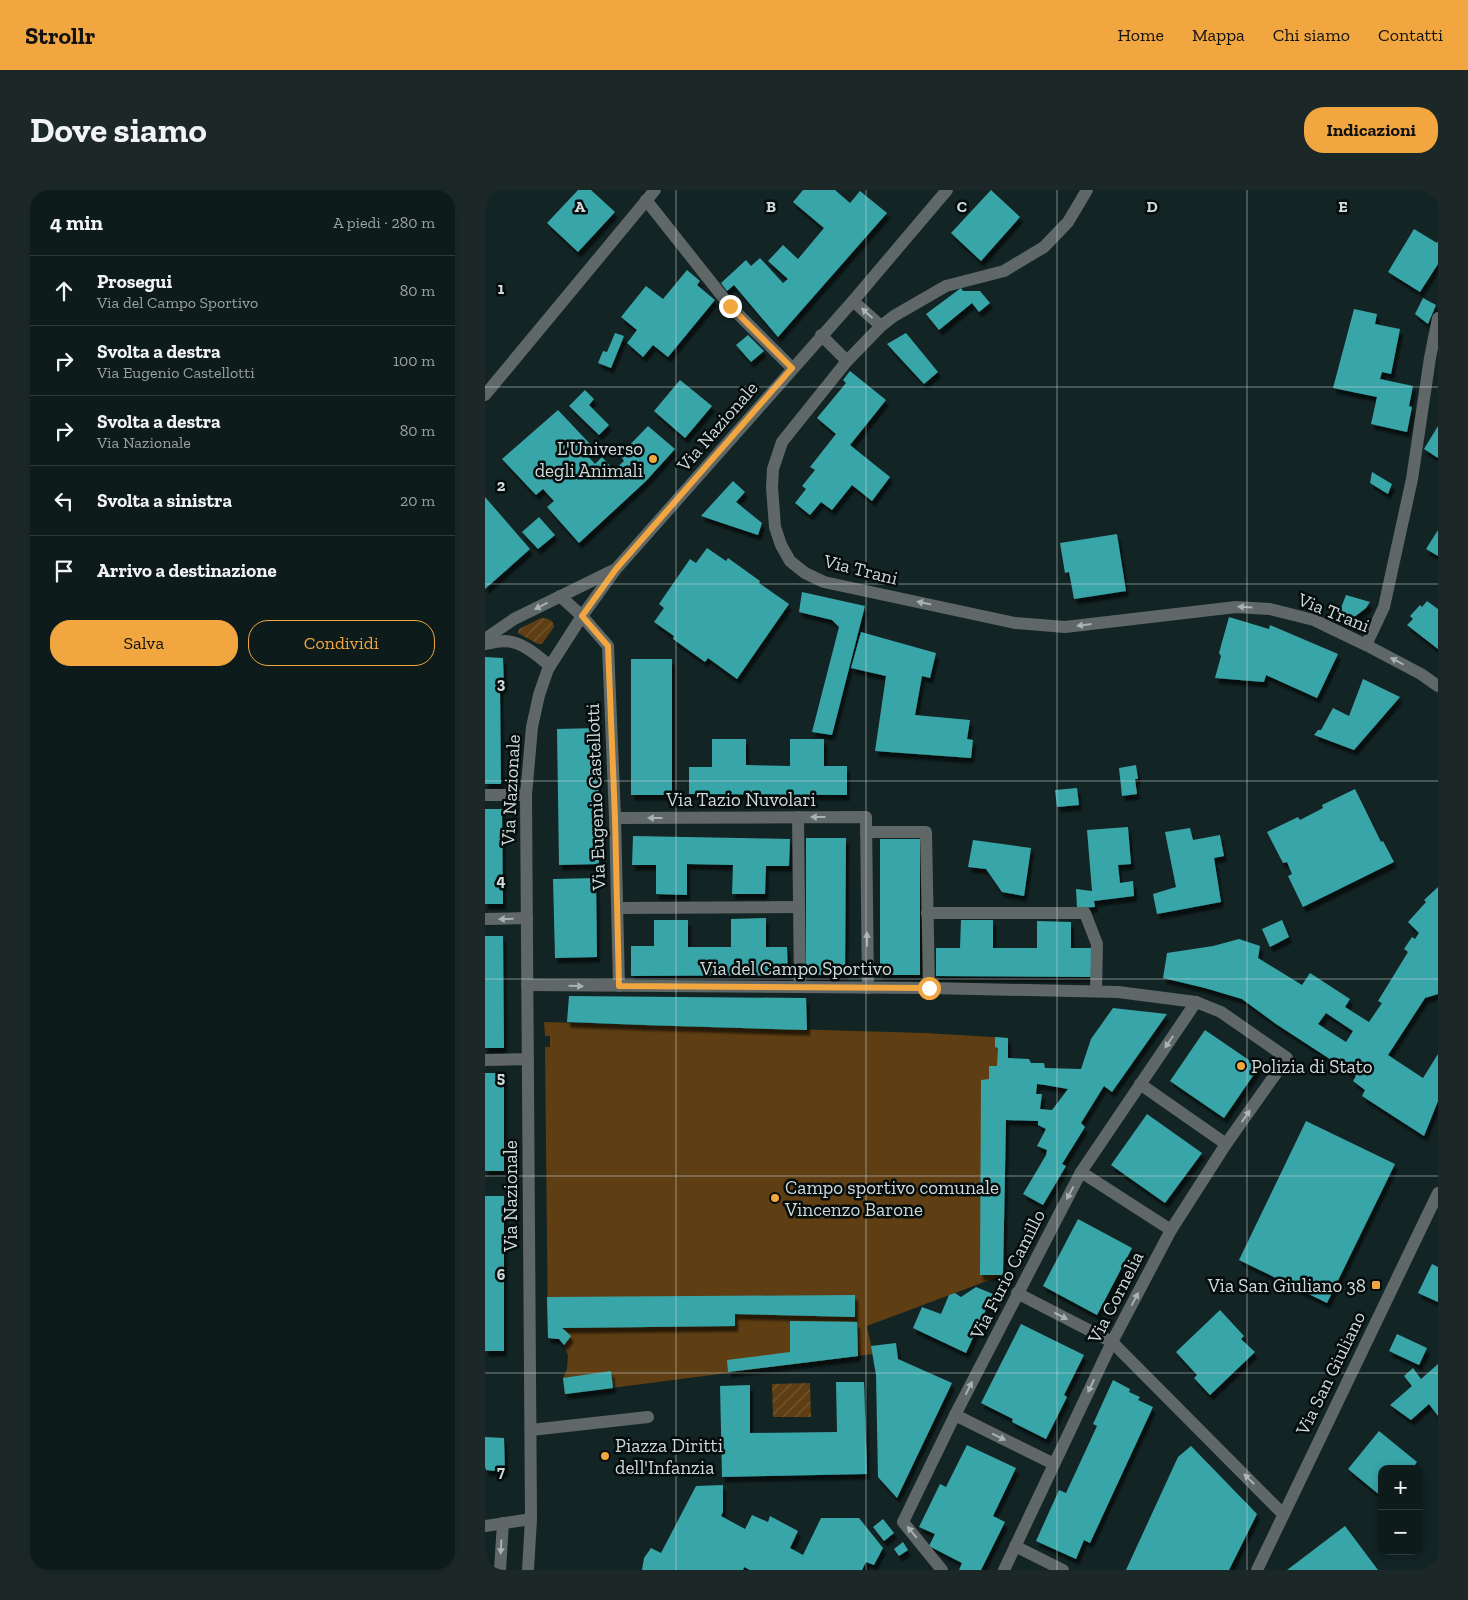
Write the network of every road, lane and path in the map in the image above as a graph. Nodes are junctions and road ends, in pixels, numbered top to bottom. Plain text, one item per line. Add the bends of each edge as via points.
1 (655, 190) edge
2 (947, 190) edge
3 (1087, 190) edge
4 (646, 200) junction
5 (853, 301) junction
6 (1438, 318) edge
7 (881, 326) junction
8 (821, 335) junction
9 (847, 361) junction
10 (792, 368) junction
11 (485, 395) edge
12 (616, 569) junction
13 (560, 596) junction
14 (582, 616) junction
15 (485, 639) edge
16 (485, 644) edge
17 (1366, 645) junction
18 (550, 666) junction
19 (1438, 686) edge
20 (485, 795) edge
21 (526, 795) junction
22 (798, 817) junction
23 (615, 818) junction
24 (866, 832) junction
25 (799, 907) junction
26 (618, 908) junction
27 (927, 913) junction
28 (527, 918) junction
29 (485, 919) edge
30 (527, 985) junction
31 (619, 986) junction
32 (800, 987) junction
33 (867, 988) junction
34 (929, 988) junction
35 (1096, 991) junction
36 (1196, 1002) junction
37 (1287, 1058) joint
38 (528, 1059) junction
39 (485, 1060) edge
40 (1140, 1084) junction
41 (1226, 1144) junction
42 (1081, 1172) junction
43 (1438, 1193) edge
44 (1171, 1230) junction
45 (1017, 1294) junction
46 (1112, 1342) junction
47 (955, 1415) junction
48 (648, 1417) dead end
49 (531, 1430) junction
50 (1054, 1464) junction
51 (1283, 1514) junction
52 (531, 1518) junction
53 (503, 1523) junction
54 (485, 1526) edge
55 (1015, 1546) junction
56 (500, 1570) edge
57 (528, 1570) edge
58 (942, 1570) edge
59 (1004, 1570) edge
60 (1063, 1570) edge
61 (1257, 1570) edge

1 - 4 street
2 - 5 street, Via Nazionale
3 - 7 street, Via Trani via 1067,222 1044,247 1004,271 947,286
4 - 10 street via 730,306
4 - 11 street
7 -> 5 street
5 - 8 street, Via Nazionale
6 - 17 street via 1429,358 1412,479 1383,607
7 - 9 street, Via Trani
8 - 9 street
8 - 10 street, Via Nazionale
17 -> 9 street, Via Trani via 1314,620 1270,609 1237,607 1065,627 1015,623 825,582 805,573 790,561 775,527 773,469 783,442
10 - 12 street, Via Nazionale
12 - 13 street
12 - 14 street, Via Nazionale
13 - 14 street, Via Eugenio Castellotti
13 -> 15 street via 514,619
14 - 18 street, Via Nazionale
14 - 23 street, Via Eugenio Castellotti via 608,646
16 - 18 street via 504,641 518,644
19 -> 17 street, Via Trani
18 - 21 street, Via Nazionale via 532,727
20 - 21 street
21 - 28 street, Via Nazionale
22 -> 23 street, Via Tazio Nuvolari
24 -> 22 street, Via Tazio Nuvolari via 867,817
22 - 25 street
23 - 26 street, Via Eugenio Castellotti
24 - 27 street via 926,832
33 -> 24 street
25 - 26 street
25 - 32 street
26 - 31 street, Via Eugenio Castellotti
27 - 34 street
27 - 35 street via 1085,913 1097,944
28 -> 29 street
28 - 30 street, Via Nazionale
30 -> 31 street, Via del Campo Sportivo
30 - 38 street, Via Nazionale
31 - 32 street, Via del Campo Sportivo
32 - 33 street, Via del Campo Sportivo
33 - 34 street, Via del Campo Sportivo
34 - 35 street, Via del Campo Sportivo
35 - 36 street, Via del Campo Sportivo
36 - 37 street, Via del Campo Sportivo via 1221,1012
36 -> 40 street, Via Furio Camillo
41 -> 37 street, Via Cornelia
38 - 39 street
38 - 49 street, Via Nazionale
40 - 41 street
40 - 42 street, Via Furio Camillo
41 - 44 street, Via Cornelia
42 - 44 street
42 -> 45 street, Via Furio Camillo
43 - 51 street, Via San Giuliano
46 -> 44 street, Via Cornelia
45 -> 46 street
47 -> 45 street, Via Furio Camillo
46 -> 50 street, Via Cornelia
51 -> 46 street
47 -> 50 street
58 -> 47 street, Via Furio Camillo via 903,1522
48 - 49 street
49 - 52 street, Via Nazionale
50 - 55 street, Via Cornelia
51 - 61 street, Via San Giuliano
52 - 53 street
52 - 57 street, Via Nazionale
53 - 54 street
53 -> 56 street
55 - 59 street, Via Cornelia
55 - 60 street

